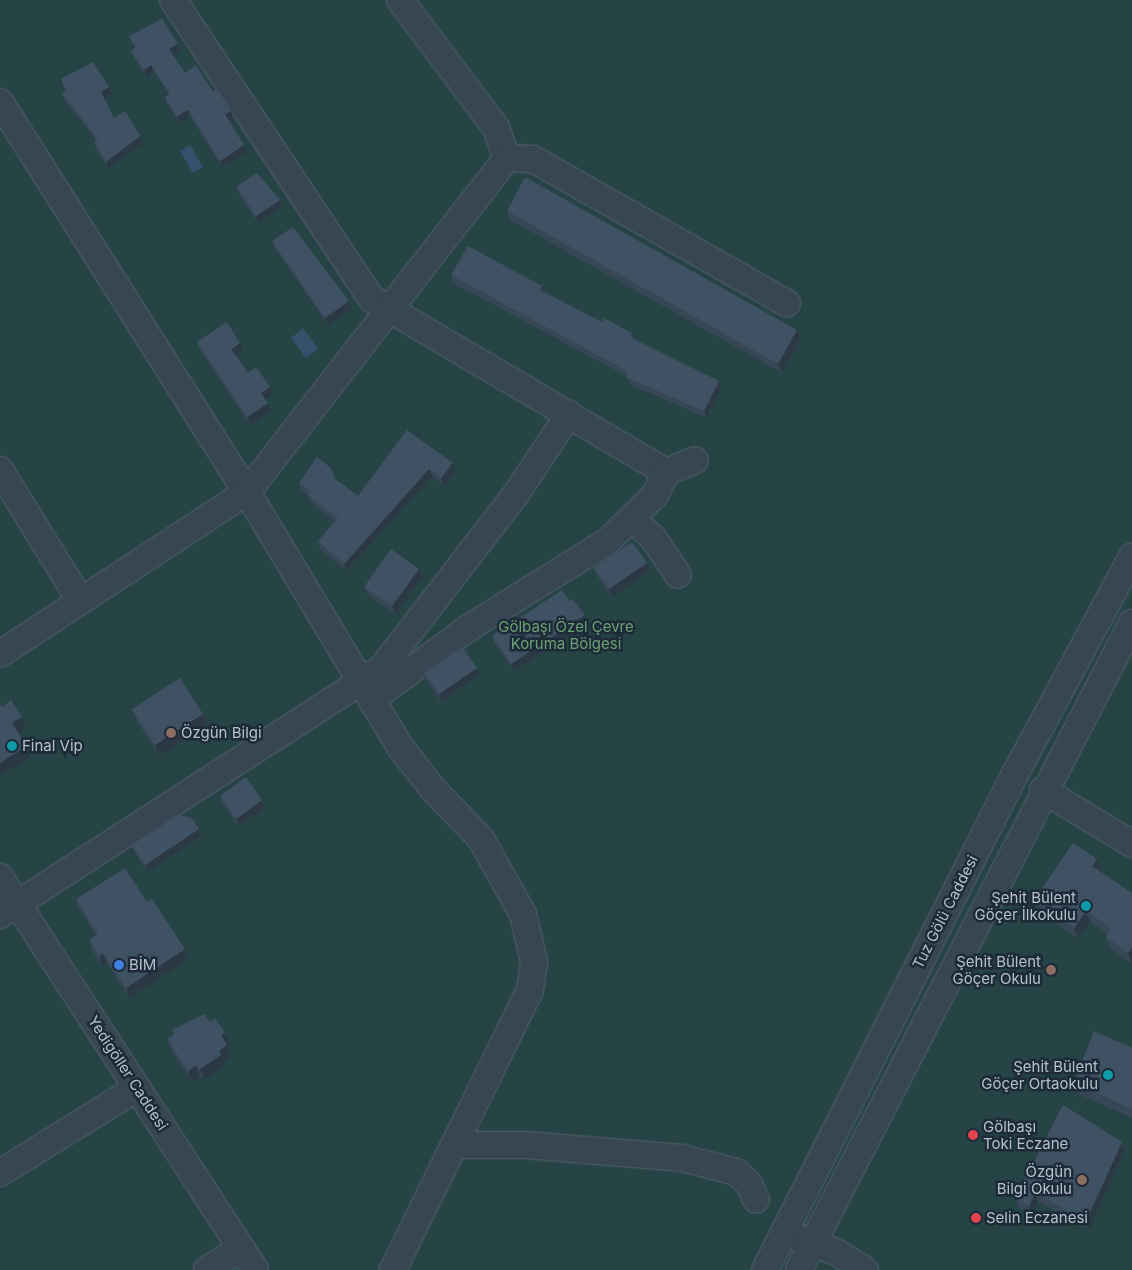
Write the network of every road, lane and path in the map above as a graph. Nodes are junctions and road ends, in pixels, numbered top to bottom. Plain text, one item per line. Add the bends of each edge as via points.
1 (173, 0) edge
2 (400, 0) edge
3 (0, 102) edge
4 (506, 158) junction
5 (787, 303) dead end
6 (390, 310) junction
7 (569, 414) junction
8 (695, 460) dead end
9 (0, 470) edge
10 (666, 472) junction
11 (247, 492) junction
12 (632, 518) junction
13 (1132, 557) edge
14 (678, 575) dead end
15 (80, 600) junction
16 (1132, 623) edge
17 (0, 654) edge
18 (366, 691) junction
19 (1043, 790) junction
20 (1132, 844) edge
21 (0, 877) edge
22 (9, 910) edge
23 (137, 1088) junction
24 (457, 1145) junction
25 (0, 1173) edge
26 (756, 1200) dead end
27 (784, 1233) junction
28 (812, 1243) junction
29 (241, 1248) junction
30 (207, 1270) edge
31 (255, 1270) edge
32 (393, 1270) edge
33 (765, 1270) edge
34 (799, 1270) edge
35 (865, 1270) edge

1 - 6 street via 372,299
2 - 4 street via 496,128
3 - 11 street
4 - 5 street via 533,159
4 - 6 street
6 - 7 street
6 - 11 street
7 - 10 street
7 - 18 street via 519,491
8 - 10 street
9 - 15 street
10 - 12 street via 655,495
11 - 15 street
11 - 18 street
12 - 14 street via 654,539
12 - 18 street via 608,541
13 - 27 street, Tuz Gölü Caddesi via 1014,774
15 - 17 street
16 - 19 street, Tuz Gölü Caddesi
18 - 22 street
18 - 24 street via 432,788 494,858 523,914 534,962 530,990
19 - 20 street
19 - 28 street, Tuz Gölü Caddesi
21 - 22 street, Yedigöller Caddesi
22 - 23 street, Yedigöller Caddesi
23 - 25 street
23 - 29 street, Yedigöller Caddesi
24 - 26 street via 525,1145 682,1158 736,1172 750,1184
24 - 32 street
27 - 28 street
27 - 33 street, Tuz Gölü Caddesi
28 - 34 street, Tuz Gölü Caddesi
28 - 35 street
29 - 30 street
29 - 31 street, Yedigöller Caddesi

